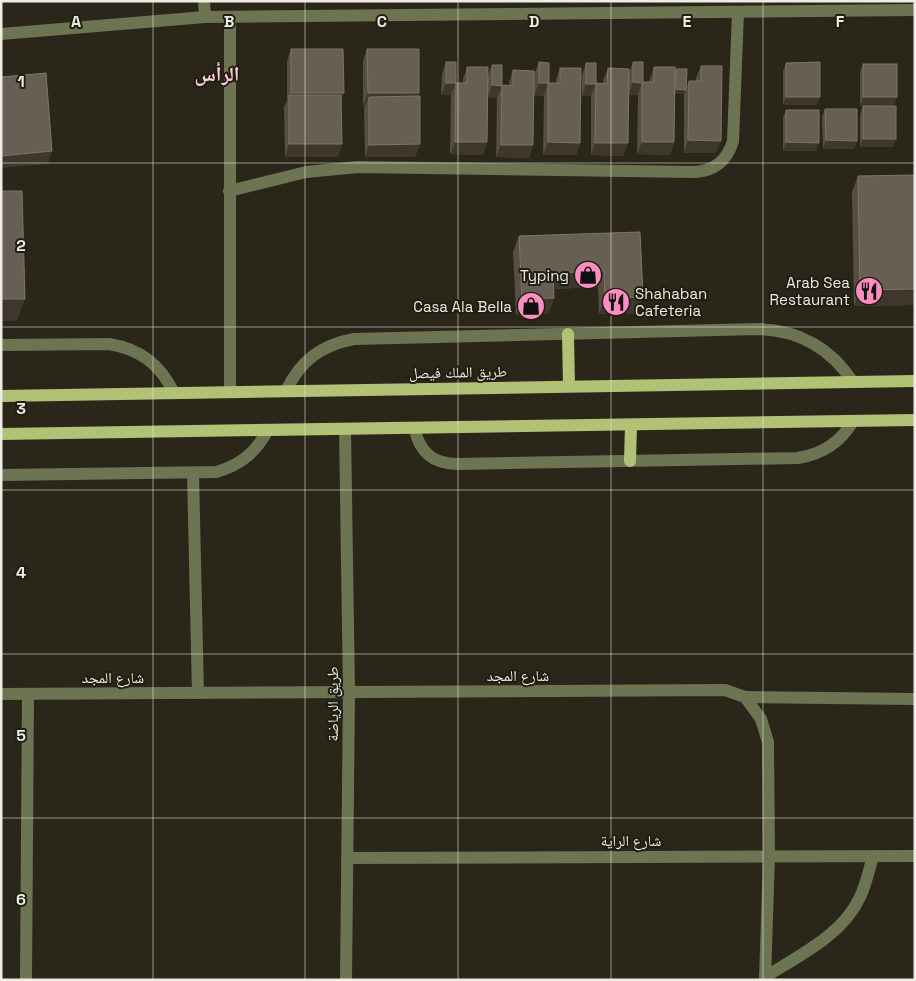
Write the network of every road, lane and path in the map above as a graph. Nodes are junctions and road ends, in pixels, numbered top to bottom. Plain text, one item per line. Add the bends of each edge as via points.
1 (204, 1) edge
2 (573, 7) edge
3 (681, 7) edge
4 (915, 10) edge
5 (738, 12) junction
6 (205, 17) junction
7 (230, 17) junction
8 (1, 34) edge
9 (229, 191) junction
10 (568, 334) junction
11 (1, 345) edge
12 (915, 381) edge
13 (854, 382) junction
14 (569, 386) junction
15 (286, 391) junction
16 (230, 392) junction
17 (174, 393) junction
18 (1, 396) edge
19 (915, 420) edge
20 (853, 421) junction
21 (631, 425) junction
22 (415, 428) junction
23 (345, 429) junction
24 (268, 430) junction
25 (1, 434) edge
26 (630, 460) junction
27 (193, 473) junction
28 (1, 475) edge
29 (349, 692) junction
30 (198, 693) junction
31 (1, 694) edge
32 (28, 694) junction
33 (745, 698) junction
34 (915, 699) edge
35 (769, 856) junction
36 (873, 856) junction
37 (915, 856) edge
38 (347, 858) junction
39 (765, 978) edge
40 (26, 980) edge
41 (346, 980) edge

1 - 6 street
2 - 3 street
2 - 7 street
3 - 5 street
4 - 5 street
5 - 9 street via 734,141 725,159 710,170 358,167 306,172
6 - 7 street
6 - 8 street
7 - 9 street
9 - 16 street
10 - 13 street via 790,332 820,346
10 - 14 main road
10 - 15 street via 342,341 308,358
11 - 17 street via 123,346 149,358 168,380
12 - 13 main road, طريق الملك فيصل
13 - 14 main road, طريق الملك فيصل
14 - 15 main road, طريق الملك فيصل
15 - 16 main road, طريق الملك فيصل
16 - 17 main road, طريق الملك فيصل
17 - 18 main road, طريق الملك فيصل
19 - 20 main road
20 - 21 main road
20 - 26 street via 835,443 810,456
21 - 22 main road
21 - 26 main road
22 - 23 main road
22 - 26 street via 425,452 448,464
23 - 24 main road
23 - 29 street, طريق الرياضة
24 - 25 main road
24 - 27 street via 257,448 242,462 216,472
27 - 28 street
27 - 30 street
29 - 30 street, شارع المجد
29 - 33 street, شارع المجد via 725,690
29 - 38 street, طريق الرياضة
30 - 32 street, شارع المجد
31 - 32 street, شارع المجد
32 - 40 street
33 - 34 street, شارع المجد
33 - 35 street via 761,719 768,742
35 - 36 street, شارع الراية
35 - 38 street, شارع الراية
35 - 39 street
36 - 37 street, شارع الراية
36 - 39 street via 853,909 825,938
38 - 41 street, طريق الرياضة

